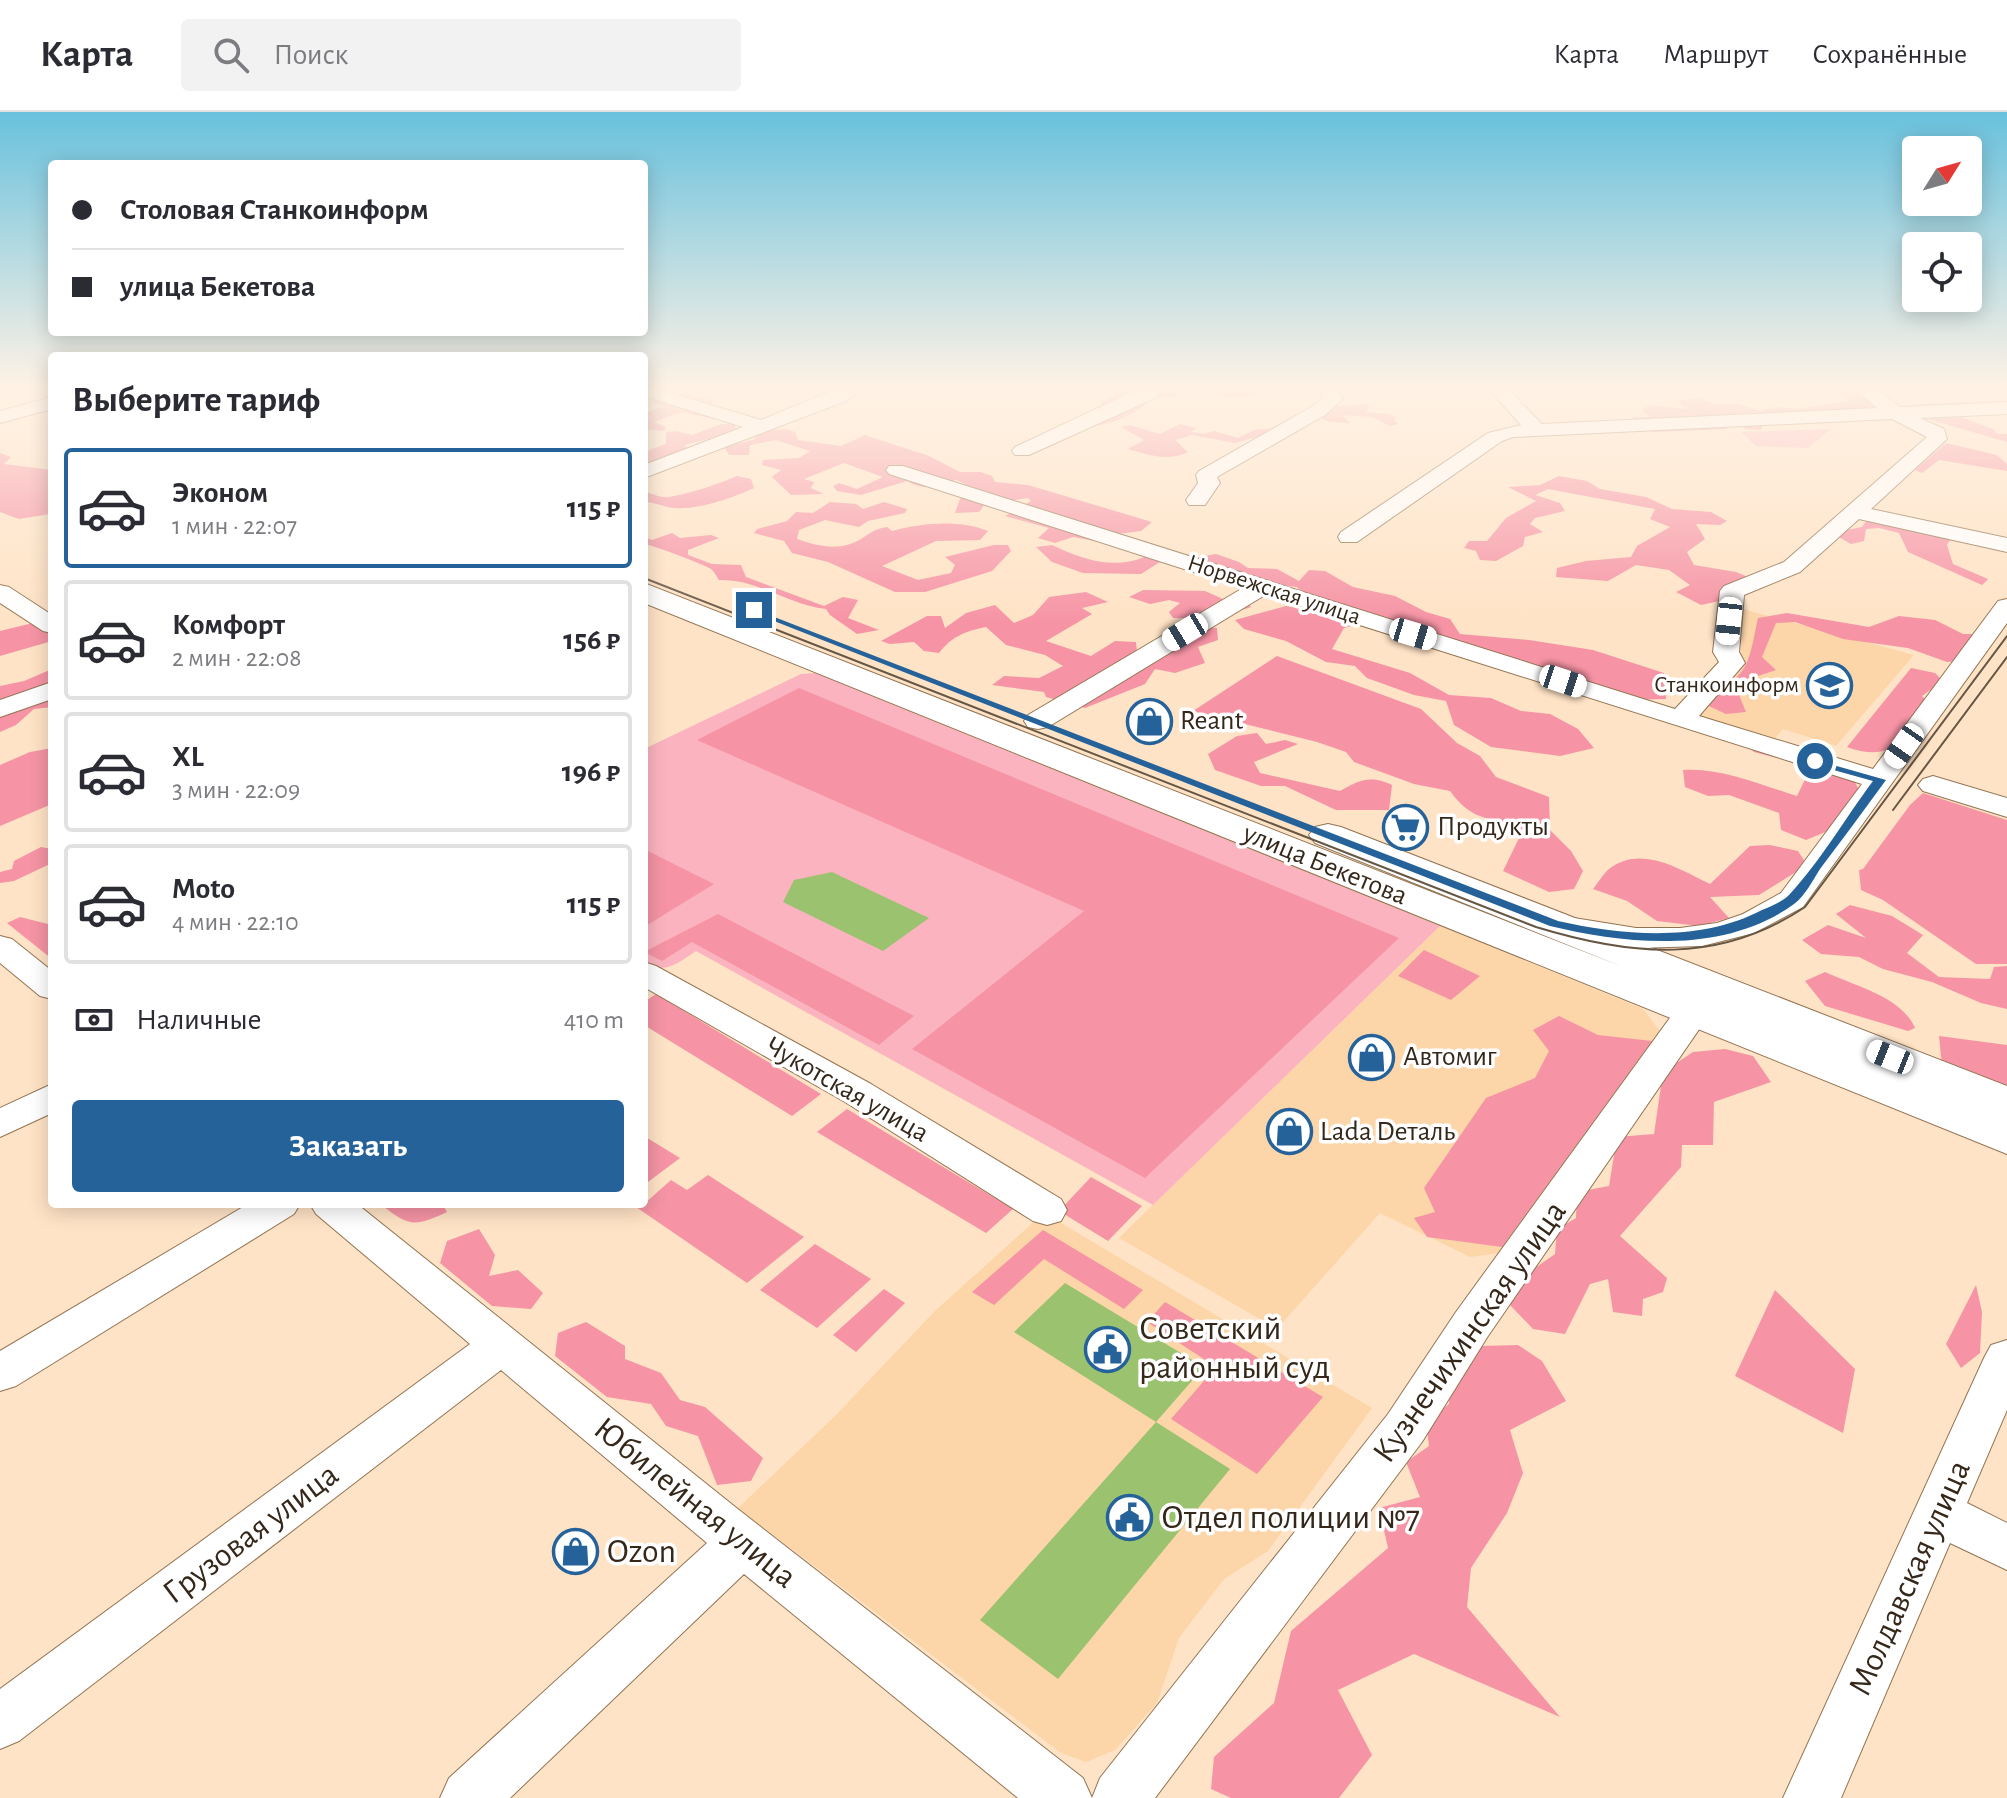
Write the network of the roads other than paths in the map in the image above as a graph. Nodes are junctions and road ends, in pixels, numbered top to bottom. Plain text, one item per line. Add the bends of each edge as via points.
1 (1226, 464) edge
2 (1456, 464) edge
3 (1910, 464) edge
4 (896, 470) dead end
5 (1197, 500) dead end
6 (1857, 511) junction
7 (1349, 537) dead end
8 (2007, 545) edge
9 (648, 568) edge
10 (1262, 587) junction
11 (0, 592) edge
12 (648, 594) edge
13 (2007, 606) edge
14 (48, 623) edge
15 (48, 691) edge
16 (0, 709) edge
17 (1681, 719) junction
18 (1038, 721) junction
19 (1880, 780) junction
20 (1933, 785) dead end
21 (2007, 808) edge
22 (1554, 924) junction
23 (1, 948) edge
24 (648, 975) edge
25 (48, 985) edge
26 (1693, 1012) junction
27 (48, 1099) edge
28 (2007, 1104) edge
29 (0, 1124) edge
30 (2007, 1137) edge
31 (273, 1208) edge
32 (335, 1208) edge
33 (1047, 1210) dead end
34 (502, 1345) junction
35 (2007, 1358) edge
36 (0, 1373) edge
37 (1939, 1513) junction
38 (742, 1543) junction
39 (2007, 1548) edge
40 (0, 1722) edge
41 (469, 1798) edge
42 (1063, 1798) edge
43 (1120, 1798) edge
44 (1812, 1798) edge

1 - 5 street via 1206,475 1209,483
2 - 7 street
3 - 6 street
4 - 10 street, Норвежская улица
6 - 8 street
6 - 17 street via 1792,567 1732,591 1726,652 1732,663
9 - 18 main road, улица Бекетова
10 - 17 street, Норвежская улица
10 - 18 street
11 - 14 street
12 - 26 main road, улица Бекетова
13 - 19 street
15 - 16 street
17 - 19 street, Норвежская улица
18 - 22 main road, улица Бекетова
19 - 22 street via 1792,900 1743,926 1663,937
20 - 21 street
22 - 28 main road, улица Бекетова
23 - 25 street
24 - 33 street, Чукотская улица via 858,1093
26 - 30 main road, улица Бекетова
26 - 43 street, Кузнечихинская улица via 1472,1324 1405,1428
27 - 29 street
31 - 36 street
32 - 34 street, Юбилейная улица
34 - 38 street, Юбилейная улица
34 - 40 street, Грузовая улица
35 - 37 street, Молдавская улица
37 - 39 street
37 - 44 street, Молдавская улица
38 - 41 street
38 - 42 street, Юбилейная улица

